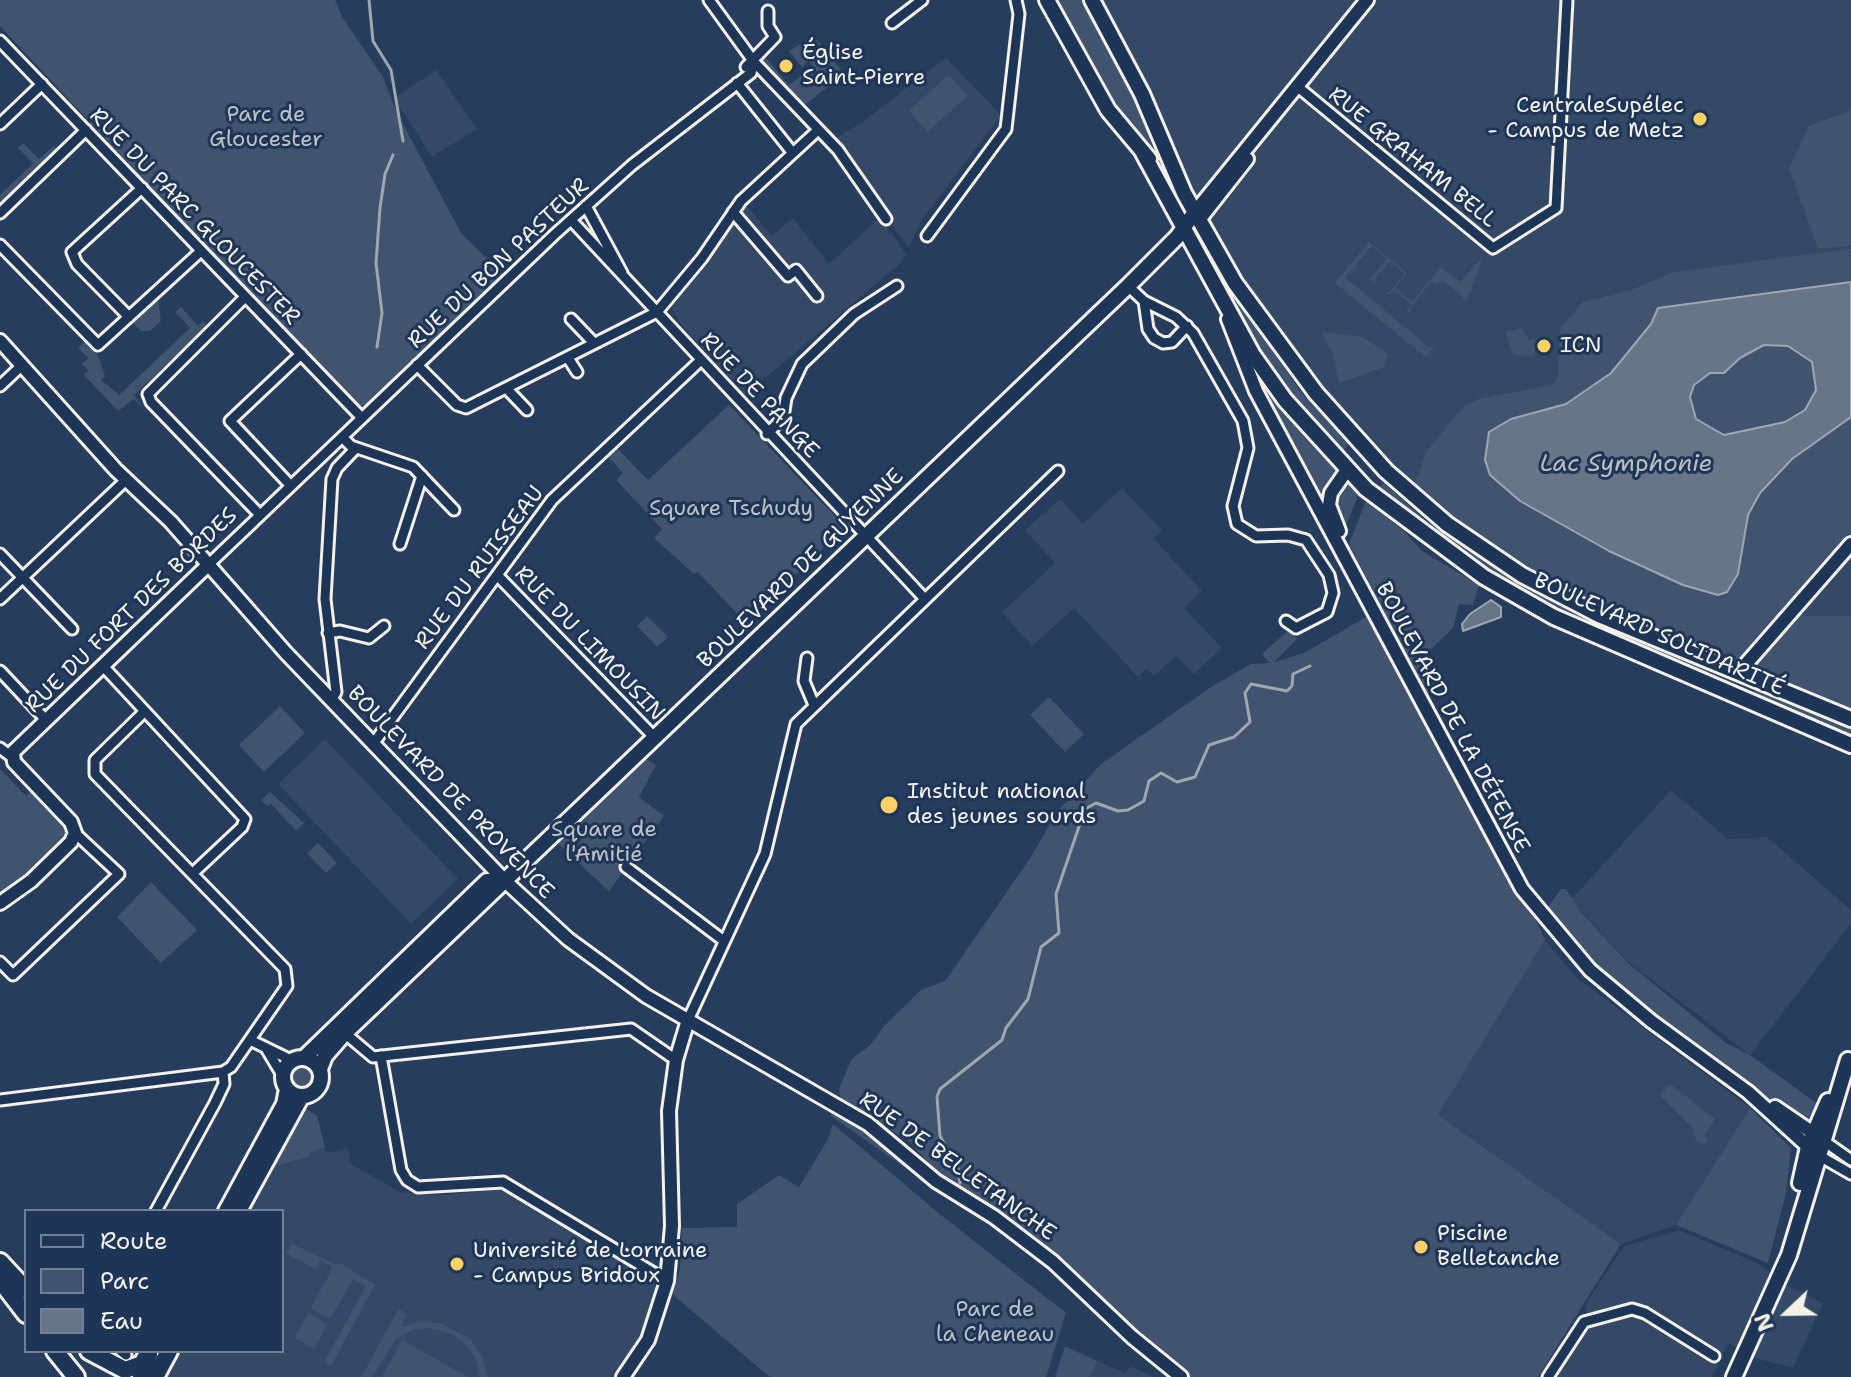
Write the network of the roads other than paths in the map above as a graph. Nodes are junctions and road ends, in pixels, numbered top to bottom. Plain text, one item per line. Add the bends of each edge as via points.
1 (709, 0) edge
2 (922, 0) edge
3 (1016, 0) edge
4 (1047, 0) edge
5 (1092, 0) edge
6 (1367, 0) edge
7 (1567, 0) edge
8 (768, 11) dead end
9 (892, 23) dead end
10 (0, 41) edge
11 (750, 64) junction
12 (739, 81) junction
13 (42, 84) junction
14 (1298, 87) junction
15 (0, 124) edge
16 (86, 130) junction
17 (818, 130) junction
18 (792, 152) junction
19 (142, 188) junction
20 (586, 206) junction
21 (733, 212) junction
22 (0, 213) edge
23 (886, 219) dead end
24 (571, 220) junction
25 (1191, 223) junction
26 (927, 236) dead end
27 (0, 245) edge
28 (201, 251) junction
29 (626, 279) junction
30 (897, 286) dead end
31 (1128, 286) junction
32 (1218, 290) junction
33 (817, 296) dead end
34 (245, 297) junction
35 (1144, 301) junction
36 (657, 312) junction
37 (129, 317) junction
38 (571, 319) dead end
39 (1187, 326) junction
40 (0, 341) edge
41 (594, 343) junction
42 (0, 349) edge
43 (301, 354) junction
44 (568, 358) junction
45 (701, 360) junction
46 (417, 365) junction
47 (18, 369) junction
48 (577, 372) dead end
49 (0, 386) edge
50 (506, 388) junction
51 (63, 409) junction
52 (527, 410) dead end
53 (362, 418) junction
54 (767, 434) junction
55 (342, 437) junction
56 (356, 448) junction
57 (1368, 454) junction
58 (1348, 470) junction
59 (1058, 471) dead end
60 (422, 476) junction
61 (126, 480) junction
62 (291, 486) junction
63 (454, 510) dead end
64 (260, 515) junction
65 (866, 537) junction
66 (400, 544) dead end
67 (1851, 544) edge
68 (0, 554) edge
69 (207, 566) junction
70 (497, 575) junction
71 (23, 578) junction
72 (1363, 595) junction
73 (924, 598) junction
74 (0, 599) edge
75 (1286, 621) dead end
76 (384, 626) dead end
77 (72, 629) dead end
78 (328, 633) junction
79 (807, 658) dead end
80 (103, 666) junction
81 (0, 671) edge
82 (1739, 672) junction
83 (1729, 691) junction
84 (331, 700) junction
85 (814, 705) junction
86 (144, 712) junction
87 (1851, 719) edge
88 (46, 720) junction
89 (656, 739) junction
90 (373, 744) junction
91 (1851, 745) edge
92 (0, 748) edge
93 (12, 757) junction
94 (75, 833) junction
95 (626, 867) dead end
96 (193, 873) junction
97 (505, 881) junction
98 (0, 903) edge
99 (724, 941) junction
100 (0, 962) edge
101 (400, 972) junction
102 (688, 1020) junction
103 (329, 1032) junction
104 (345, 1033) junction
105 (250, 1040) junction
106 (267, 1050) junction
107 (381, 1056) junction
108 (1849, 1057) edge
109 (298, 1059) junction
110 (676, 1060) junction
111 (320, 1069) junction
112 (223, 1072) junction
113 (285, 1082) junction
114 (302, 1096) junction
115 (0, 1100) edge
116 (1816, 1144) junction
117 (1851, 1160) edge
118 (1851, 1174) edge
119 (157, 1209) edge
120 (227, 1209) edge
121 (240, 1209) edge
122 (0, 1262) edge
123 (0, 1280) edge
124 (667, 1281) junction
125 (24, 1288) edge
126 (24, 1311) edge
127 (57, 1353) edge
128 (94, 1353) edge
129 (149, 1353) edge
130 (166, 1353) edge
131 (1714, 1356) dead end
132 (129, 1366) edge
133 (76, 1377) edge
134 (153, 1377) edge
135 (623, 1377) edge
136 (1181, 1377) edge
137 (1548, 1377) edge
138 (1734, 1377) edge

1 - 11 street
2 - 9 street
3 - 26 street via 1019,14 1006,129
4 - 25 main road, BOULEVARD SOLIDARITÉ via 1108,110
5 - 25 main road, BOULEVARD SOLIDARITÉ via 1142,94
6 - 14 street
7 - 14 street, RUE GRAHAM BELL via 1556,208 1493,248
8 - 11 street via 775,37
10 - 13 street, RUE DU PARC GLOUCESTER
11 - 12 street
11 - 17 street
12 - 18 street
12 - 20 street, RUE DU BON PASTEUR
13 - 15 street
13 - 16 street, RUE DU PARC GLOUCESTER
14 - 25 street
16 - 19 street, RUE DU PARC GLOUCESTER
16 - 22 street
17 - 18 street
17 - 23 street
18 - 21 street
19 - 28 street, RUE DU PARC GLOUCESTER
19 - 37 street via 72,252 77,264
20 - 24 street, RUE DU BON PASTEUR
20 - 29 street, RUE DE PANGE
21 - 33 street via 788,276 796,270
21 - 36 street
24 - 29 street, RUE DE PANGE
24 - 46 street, RUE DU BON PASTEUR
25 - 31 main road, BOULEVARD DE GUYENNE
25 - 32 main road, BOULEVARD SOLIDARITÉ
25 - 57 main road, BOULEVARD SOLIDARITÉ
27 - 37 street via 96,344
28 - 34 street, RUE DU PARC GLOUCESTER
28 - 37 street
29 - 36 street, RUE DE PANGE
30 - 54 street via 854,314 802,364 783,418
31 - 35 street
31 - 65 main road, BOULEVARD DE GUYENNE
32 - 58 main road, BOULEVARD SOLIDARITÉ via 1268,377
32 - 72 street, BOULEVARD DE LA DÉFENSE via 1256,391
34 - 43 street, RUE DU PARC GLOUCESTER
34 - 64 street via 148,394
35 - 39 street
35 - 39 street via 1154,338 1172,342
36 - 41 street
36 - 45 street, RUE DE PANGE
38 - 41 street
39 - 75 street via 1243,421 1248,448 1233,506 1237,524 1256,536 1306,540 1329,575 1333,593 1327,612 1296,628
40 - 51 street
41 - 44 street
42 - 47 street
43 - 53 street, RUE DU PARC GLOUCESTER
43 - 62 street via 230,421
44 - 48 street
44 - 50 street
45 - 54 street, RUE DE PANGE
45 - 70 street, RUE DU RUISSEAU via 552,500
46 - 50 street via 460,407
46 - 53 street, RUE DU BON PASTEUR
47 - 49 street
47 - 51 street
50 - 52 street
51 - 61 street, BOULEVARD DE PROVENCE
53 - 55 street, RUE DU BON PASTEUR
54 - 65 street, RUE DE PANGE
55 - 56 street
55 - 62 street, RUE DU BON PASTEUR
56 - 60 street via 408,464
56 - 78 street via 332,479 325,571
57 - 58 main road
57 - 82 main road, BOULEVARD SOLIDARITÉ via 1447,524 1522,575 1599,615
58 - 72 street via 1329,505
58 - 83 main road, BOULEVARD SOLIDARITÉ via 1446,551 1517,597
59 - 73 street
60 - 63 street
60 - 66 street
61 - 69 street, BOULEVARD DE PROVENCE
61 - 71 street
62 - 64 street, RUE DU FORT DES BORDES
64 - 69 street, RUE DU FORT DES BORDES
65 - 73 street, RUE DE PANGE
65 - 89 main road, BOULEVARD DE GUYENNE
67 - 82 street
68 - 71 street
69 - 80 street, RUE DU FORT DES BORDES
69 - 84 street, BOULEVARD DE PROVENCE
70 - 89 street, RUE DU LIMOUSIN
70 - 90 street, RUE DU RUISSEAU
71 - 74 street
71 - 77 street
72 - 116 street, BOULEVARD DE LA DÉFENSE via 1511,869 1537,907 1613,991
73 - 85 street
76 - 78 street via 369,638
78 - 84 street via 336,692
79 - 85 street via 804,681
80 - 86 street
80 - 88 street, RUE DU FORT DES BORDES
81 - 88 street
82 - 83 main road
82 - 87 main road, BOULEVARD SOLIDARITÉ
83 - 91 main road, BOULEVARD SOLIDARITÉ
84 - 90 street, BOULEVARD DE PROVENCE
85 - 99 street via 793,728 765,854
86 - 96 street via 95,760 95,774
86 - 96 street via 245,819
88 - 93 street, RUE DU FORT DES BORDES
89 - 97 main road, BOULEVARD DE GUYENNE
90 - 97 street, BOULEVARD DE PROVENCE
92 - 93 street
93 - 94 street
94 - 98 street via 31,881
94 - 100 street via 119,874 13,975
95 - 99 street
96 - 105 street via 289,977
97 - 101 main road, BOULEVARD DE GUYENNE
97 - 102 street, BOULEVARD DE PROVENCE via 587,955
99 - 102 street
101 - 103 main road, BOULEVARD DE GUYENNE
101 - 104 main road, BOULEVARD DE GUYENNE
102 - 110 street
102 - 136 street, RUE DE BELLETANCHE via 877,1130 936,1181 1053,1262
103 - 104 street
103 - 109 main road, BOULEVARD DE GUYENNE
104 - 107 street via 368,1055
104 - 111 main road, BOULEVARD DE GUYENNE
105 - 106 street
105 - 112 street
106 - 109 street
106 - 113 street
107 - 110 street via 626,1029
107 - 124 street via 407,1180 418,1187 503,1182
108 - 116 main road
109 - 111 main road
109 - 113 main road, BOULEVARD DE GUYENNE
110 - 124 street via 669,1111 672,1226
111 - 114 main road, BOULEVARD DE GUYENNE via 319,1087
112 - 115 street
112 - 119 street via 224,1084
113 - 114 main road
113 - 120 main road, BOULEVARD DE GUYENNE via 284,1104
114 - 121 main road
116 - 117 street
116 - 118 street
116 - 138 main road via 1789,1255
122 - 125 highway
123 - 126 highway
124 - 135 street via 648,1340
127 - 133 highway
128 - 132 highway
129 - 132 highway via 142,1364
130 - 134 highway
131 - 137 street via 1632,1309 1584,1322

